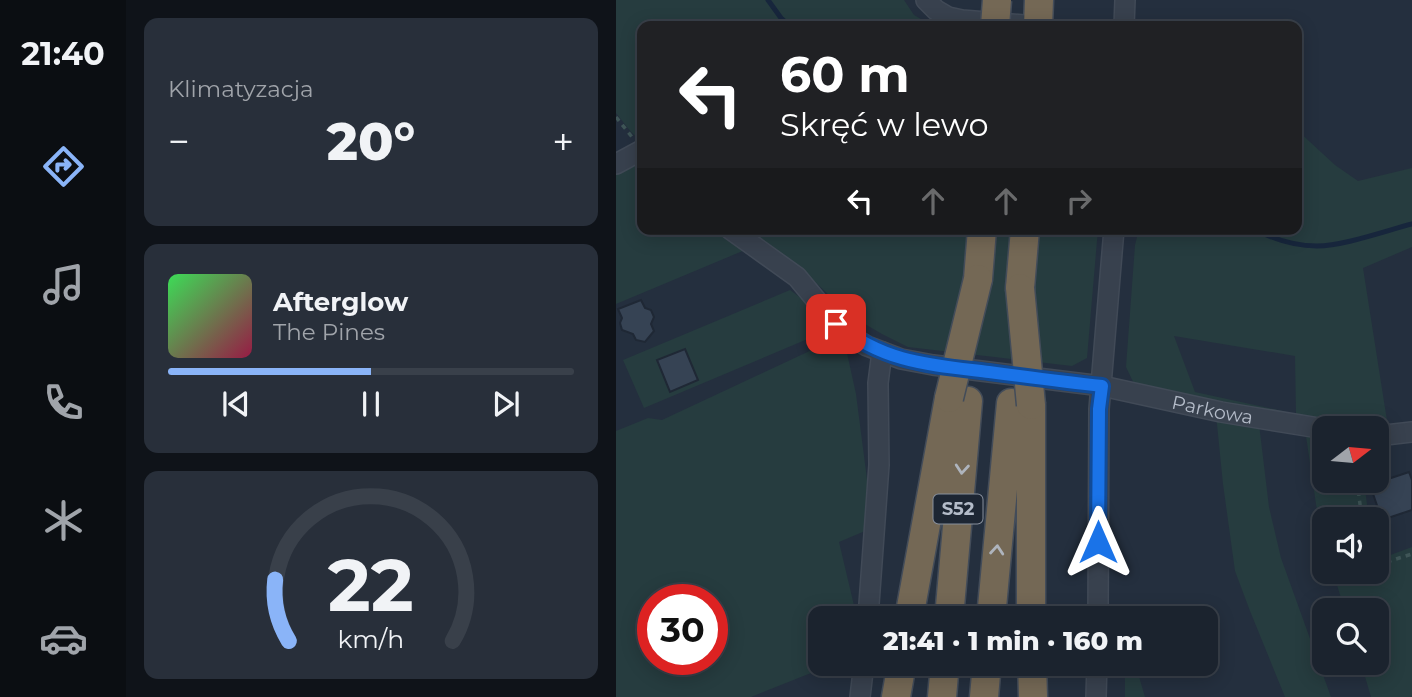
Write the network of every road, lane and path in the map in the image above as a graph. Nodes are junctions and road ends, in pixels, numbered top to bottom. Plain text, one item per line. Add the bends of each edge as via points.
1 (926, 0) edge
2 (997, 0) edge
3 (1039, 0) edge
4 (1125, 0) edge
5 (978, 21) edge
6 (995, 21) edge
7 (1037, 21) edge
8 (1124, 21) edge
9 (616, 117) edge
10 (637, 143) edge
11 (637, 149) edge
12 (616, 164) edge
13 (738, 235) edge
14 (982, 235) edge
15 (1024, 235) edge
16 (1114, 235) edge
17 (882, 352) junction
18 (1102, 386) junction
19 (958, 400) junction
20 (1021, 404) junction
21 (1312, 427) edge
22 (1412, 432) edge
23 (1390, 435) edge
24 (1412, 554) edge
25 (1389, 561) edge
26 (869, 606) edge
27 (912, 606) edge
28 (949, 606) edge
29 (993, 606) edge
30 (1030, 606) edge
31 (1097, 606) edge
32 (862, 676) edge
33 (900, 676) edge
34 (944, 676) edge
35 (986, 676) edge
36 (1032, 676) edge
37 (1097, 676) edge
38 (860, 697) edge
39 (896, 697) edge
40 (942, 697) edge
41 (984, 697) edge
42 (1033, 697) edge
43 (1096, 697) edge

1 - 5 street via 948,17
2 - 6 highway, bridge
3 - 7 highway
4 - 8 street
9 - 10 path
11 - 12 street
13 - 17 street, Parkowa via 797,277 836,324
14 - 19 highway, bridge
15 - 20 highway, bridge
16 - 18 street
17 - 18 street, Parkowa via 918,363
17 - 26 street
18 - 21 street, Parkowa
18 - 31 street
19 - 27 highway
19 -> 28 highway, S52
29 -> 20 highway, S52
20 - 30 highway
22 - 23 street
24 - 25 path
32 - 38 street
33 - 39 highway
34 - 40 highway
35 - 41 highway
36 - 42 highway
37 - 43 street

